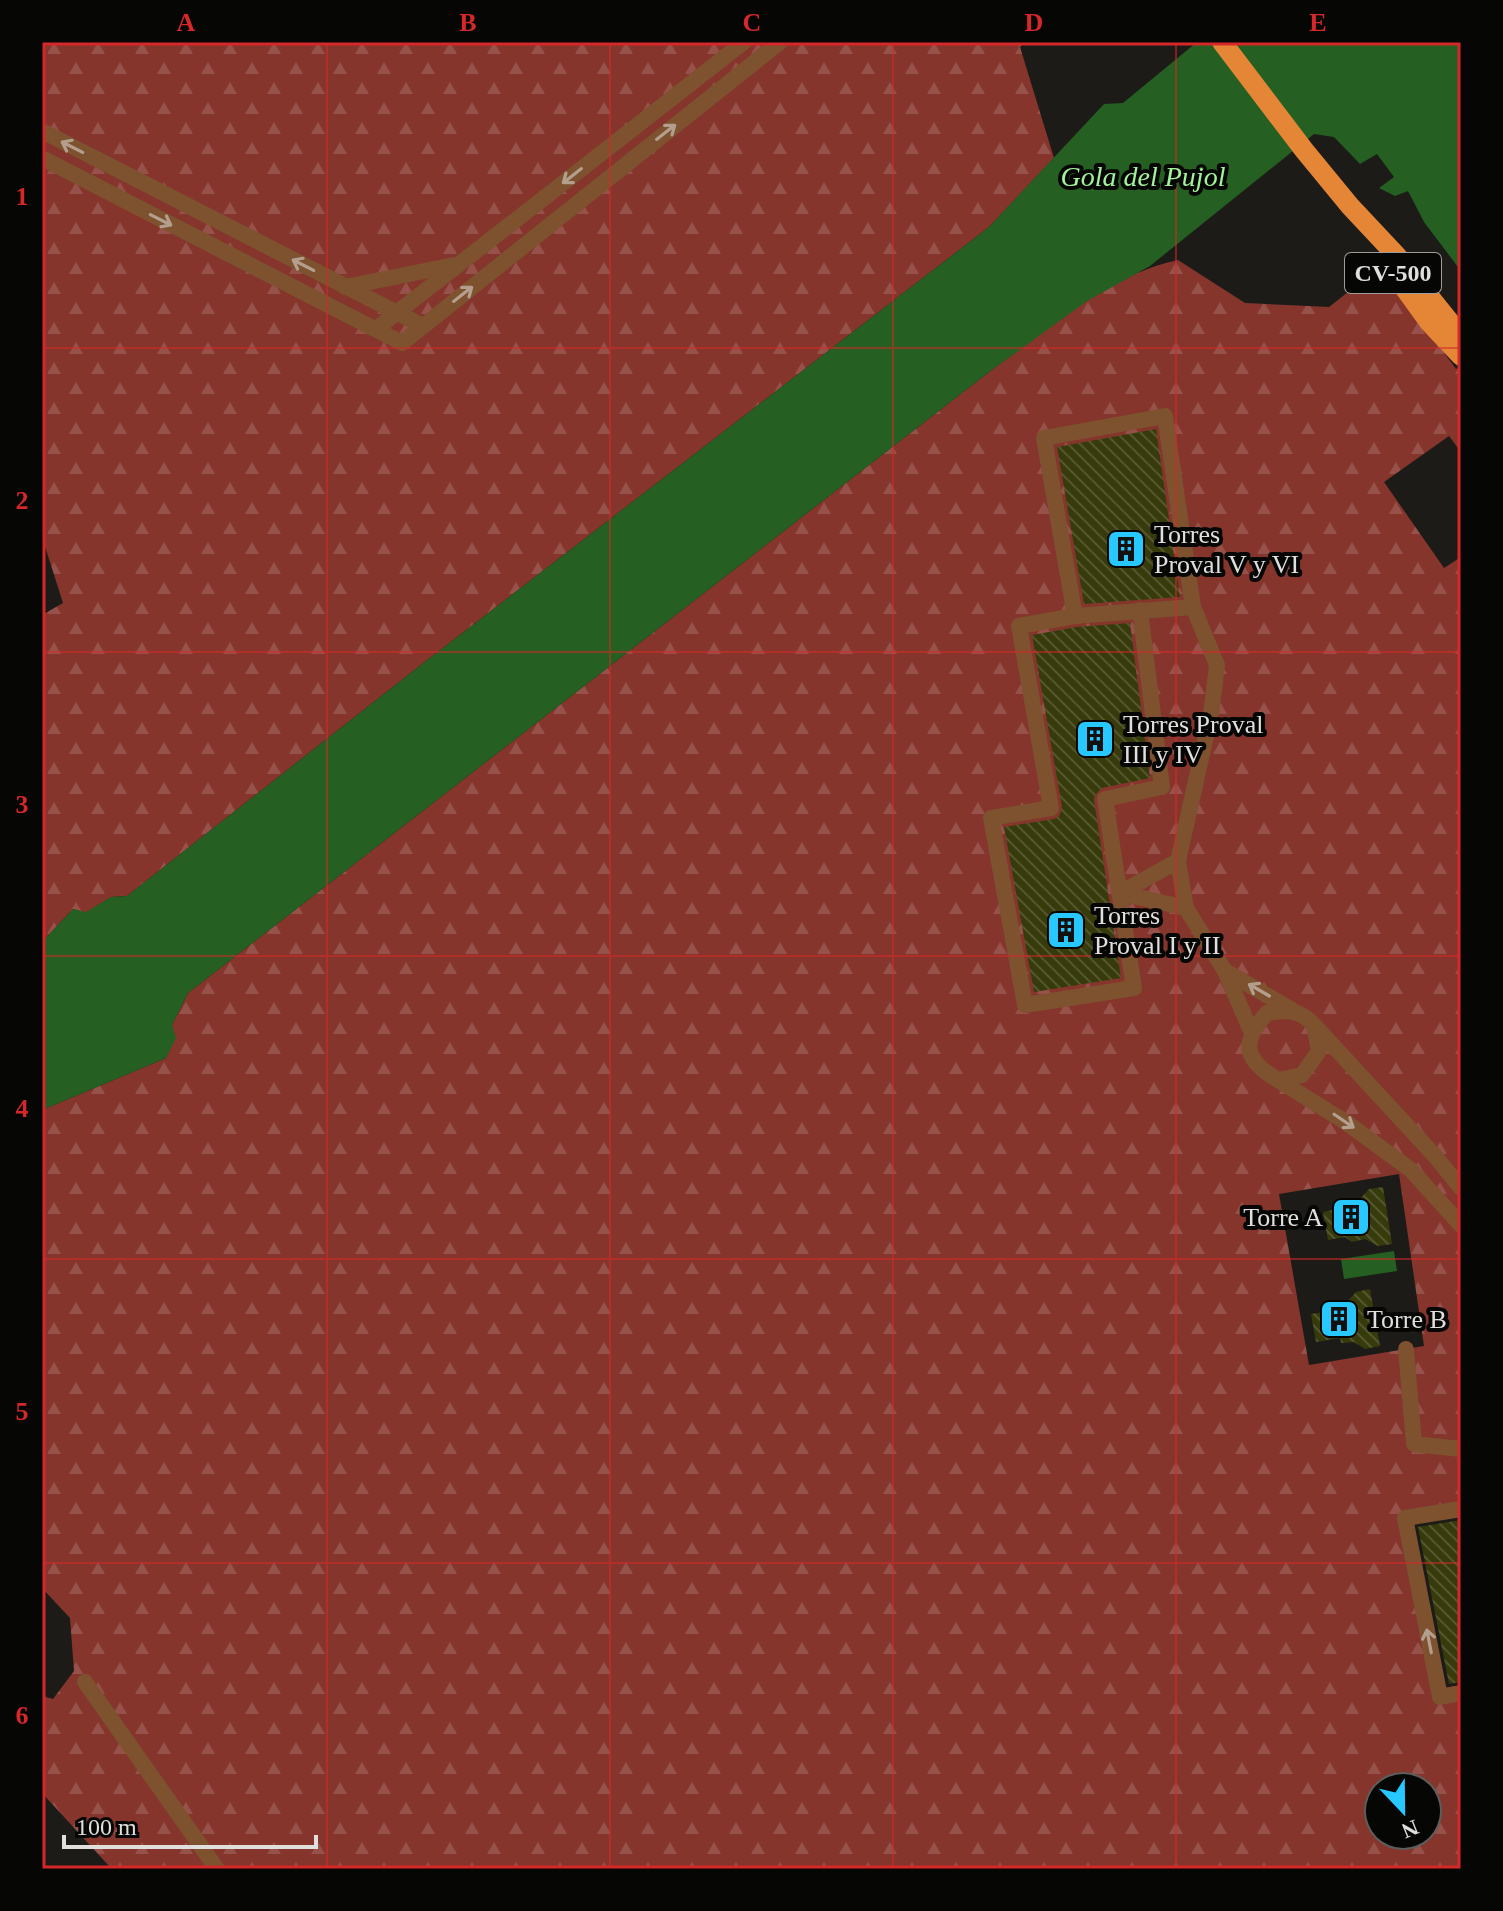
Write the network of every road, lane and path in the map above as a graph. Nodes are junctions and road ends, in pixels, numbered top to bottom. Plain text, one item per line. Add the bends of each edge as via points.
1 (744, 42) edge
2 (780, 42) edge
3 (1222, 42) edge
4 (42, 131) edge
5 (42, 158) edge
6 (1350, 206) junction
7 (460, 263) junction
8 (345, 287) junction
9 (397, 313) junction
10 (423, 326) junction
11 (376, 329) junction
12 (1461, 336) edge
13 (1461, 356) edge
14 (1193, 607) junction
15 (1140, 610) junction
16 (1075, 616) junction
17 (1178, 861) junction
18 (1120, 893) junction
19 (1186, 908) junction
20 (1225, 971) junction
21 (1292, 1010) junction
22 (1314, 1025) junction
23 (1251, 1031) junction
24 (1278, 1080) junction
25 (1461, 1188) edge
26 (1461, 1225) edge
27 (1406, 1349) dead end
28 (1461, 1449) edge
29 (1461, 1509) edge
30 (85, 1682) dead end
31 (1461, 1693) edge
32 (217, 1869) edge

1 -> 7 street
10 -> 2 street
3 - 6 main road, CV-500
8 -> 4 street
5 -> 11 street
6 - 12 main road, CV-500
6 - 13 main road, CV-500 via 1429,322
7 - 8 street
7 - 9 street
8 - 9 street
9 - 10 street
9 - 11 street
10 - 11 street via 402,343
14 - 15 street
14 - 16 street via 1165,416 1044,438
14 - 17 street via 1217,665
15 - 16 street
15 - 18 street via 1162,787 1105,799
16 - 18 street via 1019,626 1051,808 991,818 1025,1005 1134,988
17 - 18 street
17 - 19 street
18 - 19 street
19 - 20 street
21 -> 20 street
20 - 23 street
21 - 22 street
21 - 23 street via 1267,1013
22 - 24 street via 1319,1051 1302,1075
22 - 25 street
23 - 24 street via 1249,1051 1257,1068
24 -> 26 street via 1411,1170
27 - 28 street via 1414,1444
31 -> 29 street via 1440,1697 1405,1518
30 - 32 street

